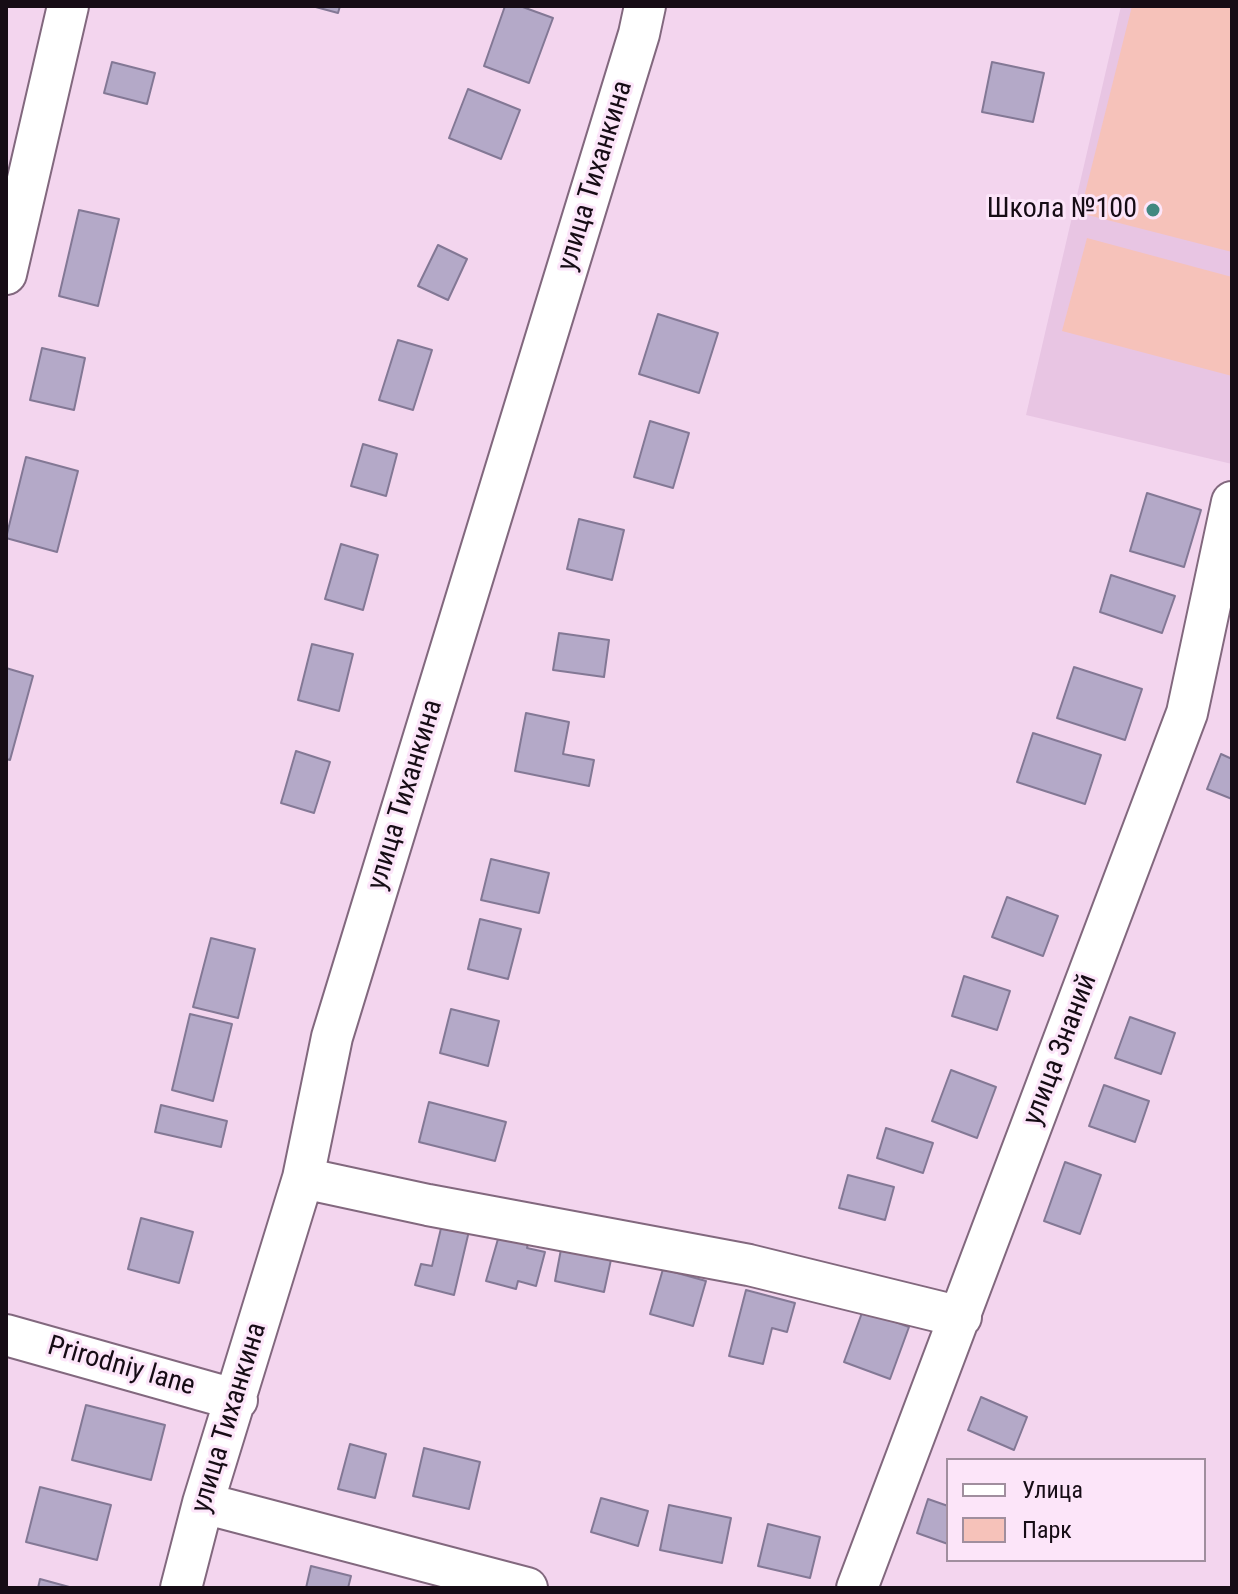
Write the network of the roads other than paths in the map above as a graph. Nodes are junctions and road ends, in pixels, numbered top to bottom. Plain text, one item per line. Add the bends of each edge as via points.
1 (68, 6) edge
2 (645, 6) edge
3 (6, 274) edge
4 (1232, 502) edge
5 (303, 1178) junction
6 (961, 1317) junction
7 (6, 1335) edge
8 (237, 1400) junction
9 (203, 1503) junction
10 (181, 1588) edge
11 (527, 1588) edge
12 (857, 1588) edge

1 - 3 street
2 - 5 street, улица Тиханкина via 332,1037
4 - 6 street, улица Знаний via 1187,713
5 - 6 street via 749,1265
5 - 8 street, улица Тиханкина
6 - 12 street, улица Знаний
7 - 8 street, Prirodniy lane
8 - 9 street, улица Тиханкина
9 - 10 street, улица Тиханкина
9 - 11 street

